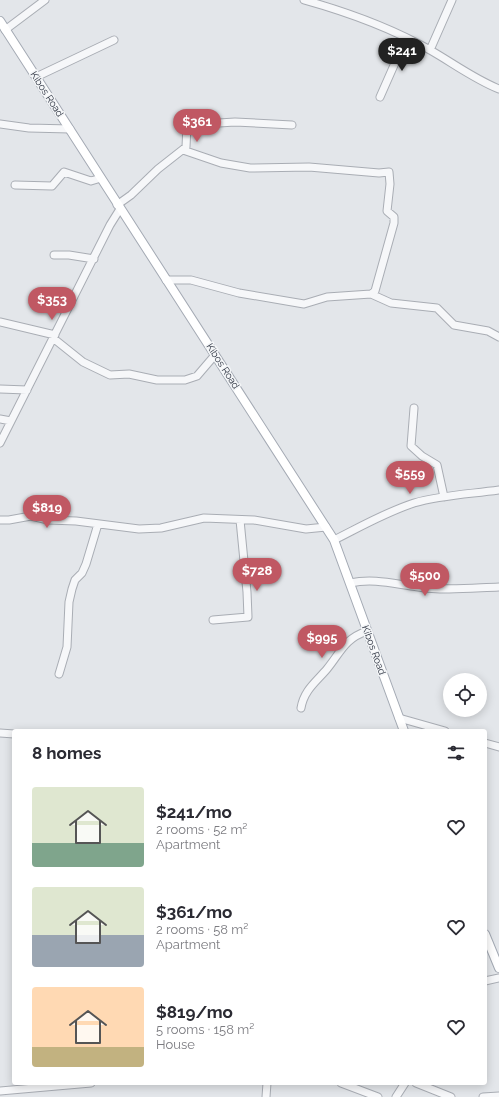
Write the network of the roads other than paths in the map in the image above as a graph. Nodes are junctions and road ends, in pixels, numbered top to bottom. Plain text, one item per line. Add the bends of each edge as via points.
1 (45, 0) edge
2 (304, 0) edge
3 (452, 0) edge
4 (2, 26) edge
5 (406, 38) junction
6 (114, 40) dead end
7 (430, 50) junction
8 (36, 77) junction
9 (499, 89) edge
10 (380, 97) dead end
11 (0, 124) edge
12 (292, 125) dead end
13 (70, 129) junction
14 (183, 150) junction
15 (101, 178) junction
16 (15, 185) dead end
17 (119, 207) junction
18 (54, 255) dead end
19 (94, 259) junction
20 (166, 280) junction
21 (371, 294) junction
22 (0, 322) edge
23 (54, 336) junction
24 (499, 337) edge
25 (215, 355) junction
26 (0, 389) edge
27 (27, 390) junction
28 (414, 408) dead end
29 (0, 419) edge
30 (11, 421) junction
31 (0, 443) edge
32 (499, 490) edge
33 (444, 497) junction
34 (0, 520) edge
35 (240, 520) junction
36 (98, 524) junction
37 (326, 527) junction
38 (334, 540) junction
39 (350, 583) junction
40 (499, 587) edge
41 (213, 620) dead end
42 (367, 631) junction
43 (59, 674) dead end
44 (301, 708) dead end
45 (399, 718) junction
46 (403, 729) edge
47 (438, 729) edge
48 (0, 733) edge
49 (12, 734) edge
50 (487, 744) edge
51 (499, 747) edge
52 (487, 939) edge
53 (499, 968) edge
54 (499, 978) edge
55 (487, 981) edge
56 (68, 1085) edge
57 (267, 1085) edge
58 (346, 1085) edge
59 (405, 1085) edge
60 (421, 1085) edge
61 (0, 1091) edge
62 (499, 1096) edge
63 (266, 1097) edge
64 (378, 1097) edge
65 (396, 1097) edge
66 (451, 1097) edge
67 (483, 1097) edge

1 - 4 street
2 - 5 street via 385,27
3 - 7 street
4 - 8 main road, Kibos Road
5 - 7 street
5 - 10 street
6 - 8 street
7 - 9 street
8 - 13 main road, Kibos Road
11 - 13 street
12 - 14 street via 243,122 189,124 186,127 187,144
13 - 15 main road, Kibos Road
14 - 17 street via 158,169
14 - 21 street via 195,156 250,168 309,167 389,172 388,211 394,218 394,223 375,292
15 - 16 street via 91,181 64,172 52,186
15 - 17 main road, Kibos Road
17 - 19 street
17 - 20 main road, Kibos Road
18 - 19 street
19 - 23 street
20 - 21 street via 191,280 239,293 304,304 327,296
20 - 25 main road, Kibos Road
21 - 24 street via 391,303 437,308 454,325 488,331
22 - 23 street
23 - 25 street via 84,362 110,375 129,374 157,380 185,380 197,376
23 - 27 street
25 - 37 main road, Kibos Road
26 - 27 street
27 - 30 street
28 - 33 street via 411,446 437,465
29 - 30 street
30 - 31 street
32 - 33 street
33 - 38 street via 403,507
34 - 36 street via 31,516
35 - 36 street via 204,518 151,530
35 - 37 street via 306,529
35 - 41 street via 248,617
36 - 43 street via 86,564 72,589 67,647
37 - 38 main road, Kibos Road
38 - 39 main road, Kibos Road
39 - 40 street via 379,580 432,588
39 - 42 main road, Kibos Road
42 - 44 street via 341,648 305,693
42 - 45 main road, Kibos Road
45 - 46 main road, Kibos Road
45 - 47 street
48 - 49 street
50 - 51 street
52 - 53 main road
54 - 55 street
56 - 61 street
57 - 63 street
58 - 64 street
59 - 65 street
60 - 66 street
62 - 67 street

